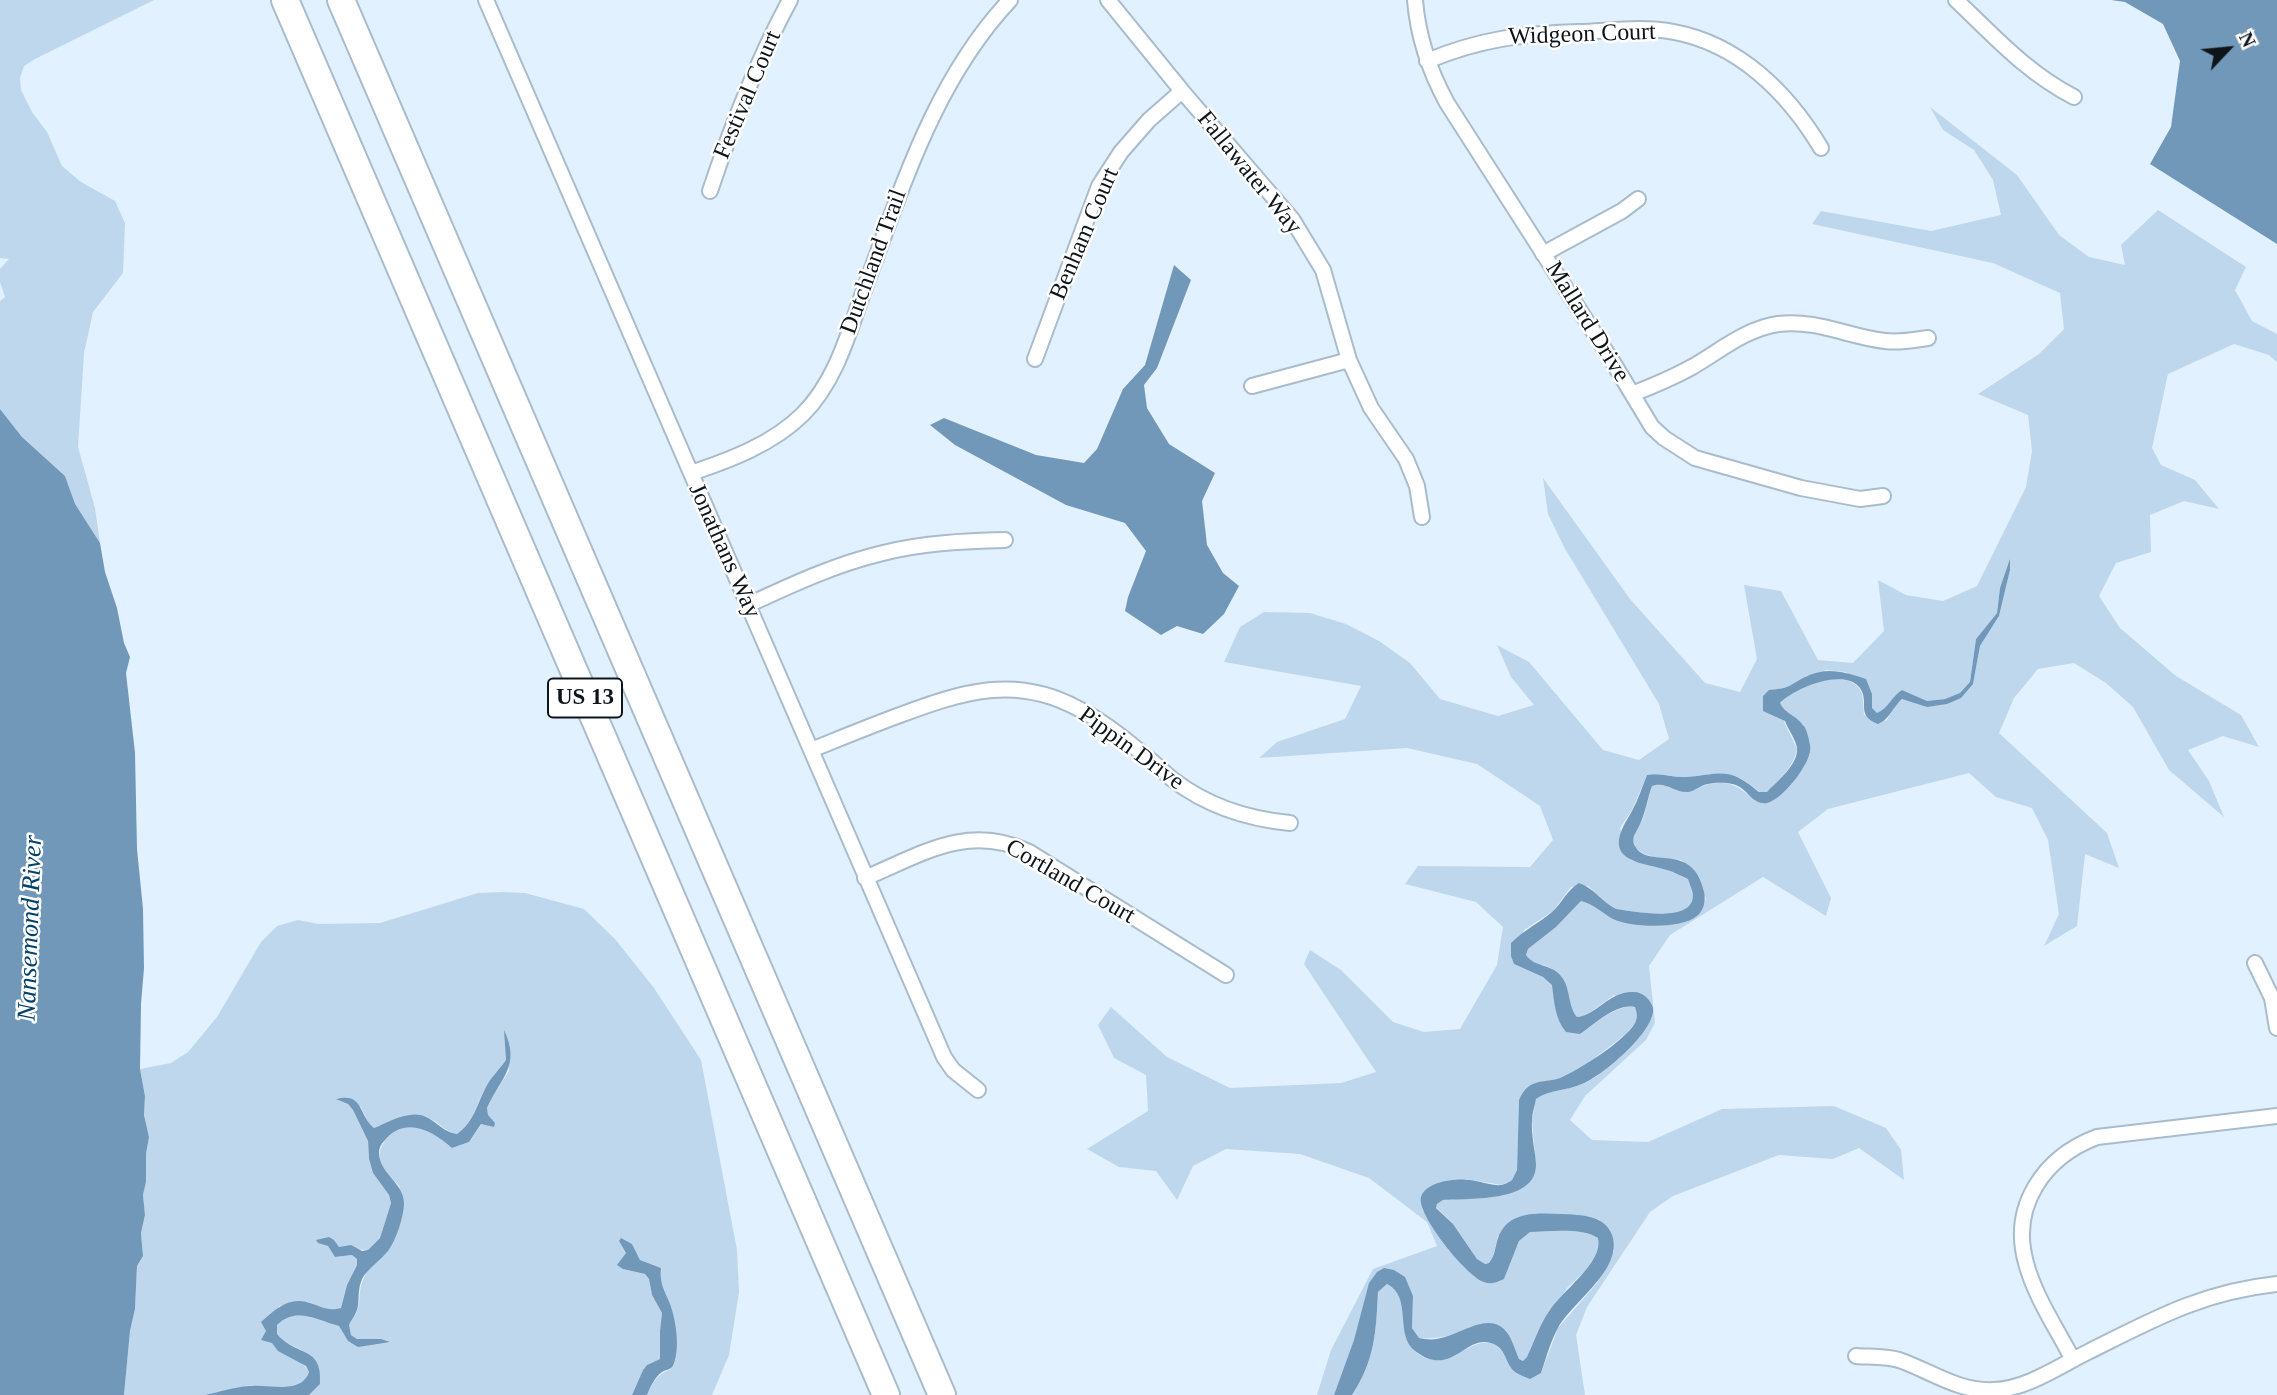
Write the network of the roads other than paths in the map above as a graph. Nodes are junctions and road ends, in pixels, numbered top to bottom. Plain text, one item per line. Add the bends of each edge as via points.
1 (285, 0) edge
2 (341, 0) edge
3 (486, 0) edge
4 (790, 0) edge
5 (1010, 0) edge
6 (1108, 0) edge
7 (1415, 0) edge
8 (1956, 0) edge
9 (1427, 61) junction
10 (1182, 91) junction
11 (2074, 97) dead end
12 (1821, 148) dead end
13 (710, 191) dead end
14 (1638, 199) dead end
15 (1544, 254) junction
16 (1928, 338) dead end
17 (1035, 359) dead end
18 (1349, 360) junction
19 (1252, 386) dead end
20 (1632, 394) junction
21 (691, 473) junction
22 (1883, 496) dead end
23 (1422, 517) dead end
24 (1005, 540) dead end
25 (748, 605) junction
26 (811, 750) junction
27 (1290, 823) dead end
28 (865, 878) junction
29 (2255, 963) dead end
30 (1226, 975) dead end
31 (2277, 1028) edge
32 (978, 1090) dead end
33 (2277, 1116) edge
34 (2277, 1284) edge
35 (1856, 1356) dead end
36 (2073, 1360) junction
37 (886, 1395) edge
38 (942, 1395) edge

1 - 37 highway, US 13
2 - 38 highway, US 13
3 - 21 street, Jonathans Way
4 - 13 street, Festival Court via 731,129
5 - 21 street, Dutchland Trail via 960,64 928,124 836,364 816,400 786,429 721,463
6 - 10 street, Fallawater Way
7 - 9 street, Mallard Drive
8 - 11 street via 2026,67
9 - 12 street, Widgeon Court via 1514,36 1646,29 1674,32 1719,47 1758,73 1798,114
9 - 15 street, Mallard Drive via 1447,103
10 - 17 street, Benham Court via 1121,152 1099,187
10 - 18 street, Fallawater Way via 1292,219 1323,270
14 - 15 street
15 - 20 street, Mallard Drive
16 - 20 street via 1887,342 1829,327 1780,324 1749,333 1682,372
18 - 19 street
18 - 23 street, Fallawater Way via 1371,408 1406,459
20 - 22 street, Mallard Drive via 1652,427 1695,458 1835,495
21 - 25 street, Jonathans Way
24 - 25 street via 883,552
25 - 26 street, Jonathans Way
26 - 27 street, Pippin Drive via 962,693 1013,690 1079,708 1172,779 1219,807
26 - 28 street, Jonathans Way
28 - 30 street, Cortland Court via 961,841 996,840 1029,852
28 - 32 street, Jonathans Way via 944,1057
29 - 31 street via 2272,998
33 - 36 street via 2097,1137 2071,1149 2048,1169 2024,1213 2022,1247 2032,1280
34 - 36 street via 2196,1301
35 - 36 street via 1894,1359 1948,1383 1980,1390 2023,1384

